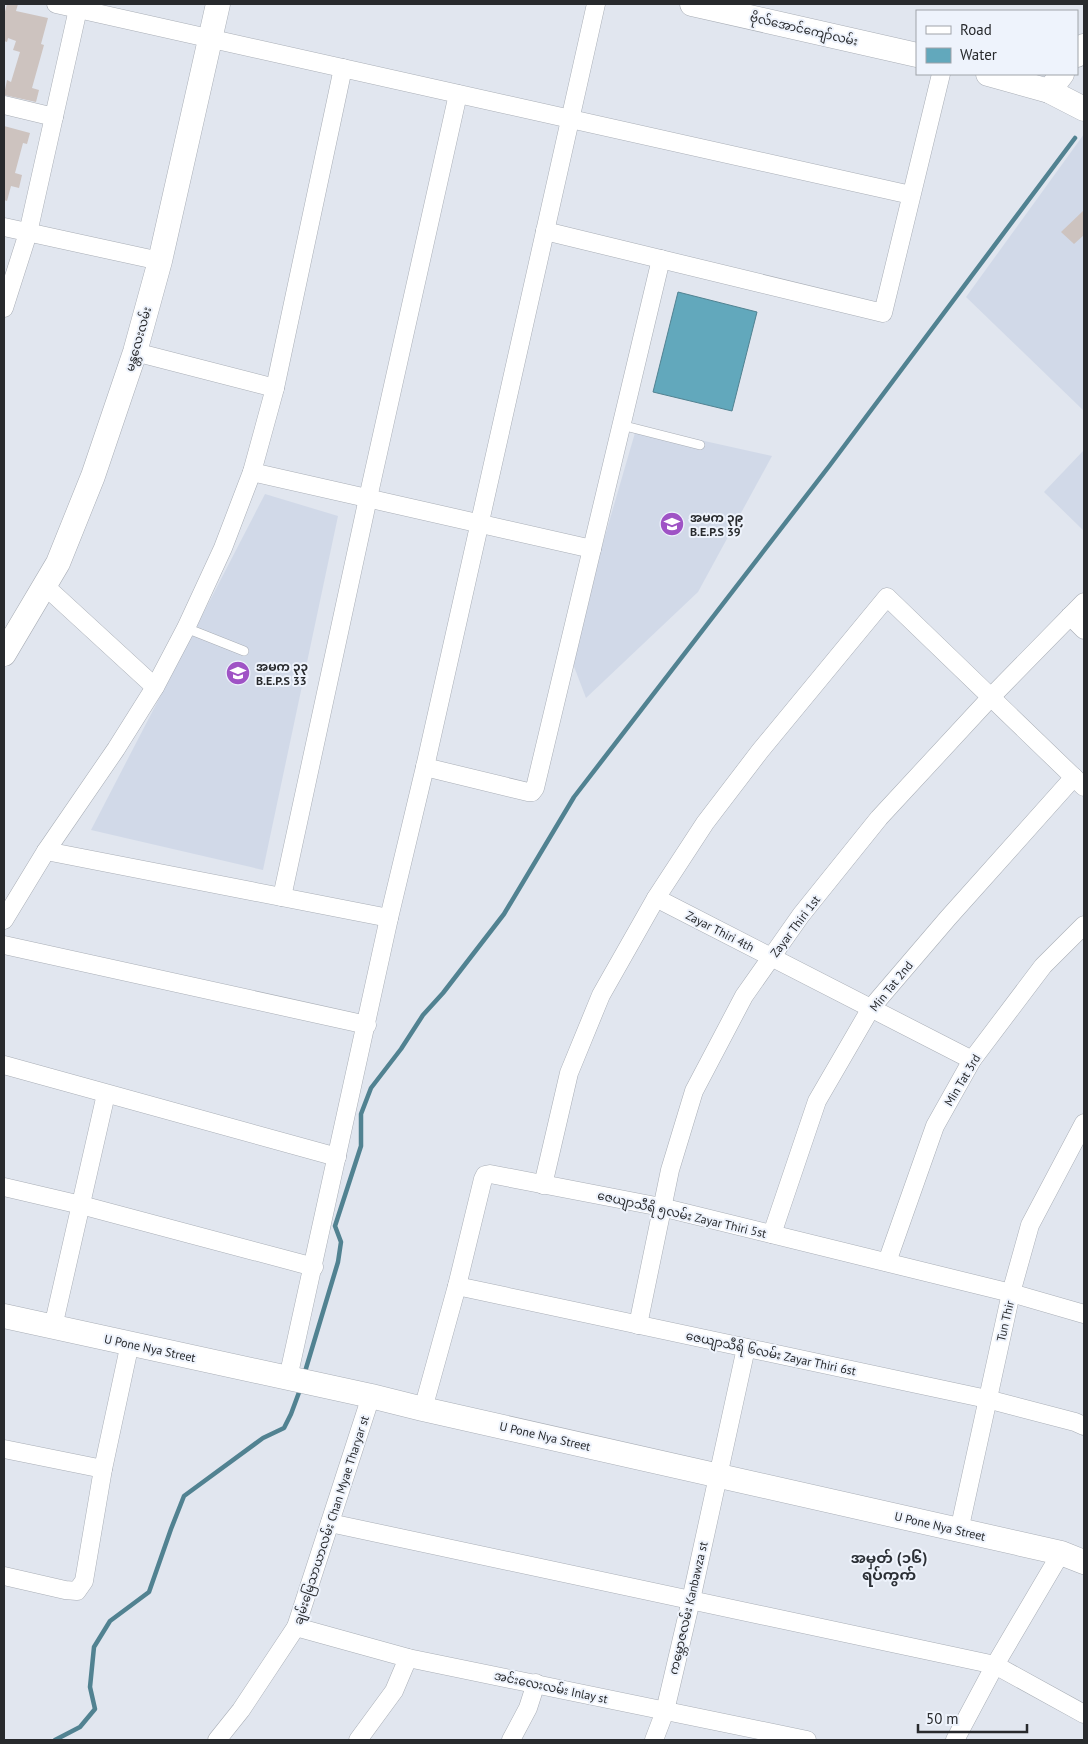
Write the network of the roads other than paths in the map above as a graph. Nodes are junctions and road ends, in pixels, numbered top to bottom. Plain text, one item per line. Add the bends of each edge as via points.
1 (56, 4) edge
2 (218, 4) edge
3 (596, 4) edge
4 (692, 4) edge
5 (716, 6) edge
6 (78, 9) junction
7 (210, 38) junction
8 (916, 55) edge
9 (343, 68) junction
10 (941, 75) edge
11 (996, 75) edge
12 (1056, 82) edge
13 (458, 94) junction
14 (4, 105) edge
15 (1084, 109) edge
16 (54, 116) junction
17 (570, 119) junction
18 (911, 195) junction
19 (4, 227) edge
20 (545, 231) junction
21 (28, 233) junction
22 (661, 259) junction
23 (160, 261) junction
24 (4, 308) edge
25 (135, 352) junction
26 (275, 388) junction
27 (622, 425) junction
28 (700, 445) dead end
29 (252, 472) junction
30 (368, 498) junction
31 (479, 524) junction
32 (592, 549) junction
33 (45, 586) junction
34 (1084, 602) edge
35 (1070, 616) junction
36 (186, 628) junction
37 (1084, 630) edge
38 (244, 651) dead end
39 (4, 654) edge
40 (154, 687) junction
41 (991, 697) junction
42 (424, 768) junction
43 (1079, 782) edge
44 (46, 851) junction
45 (282, 897) junction
46 (656, 898) junction
47 (389, 918) junction
48 (4, 920) edge
49 (1084, 925) edge
50 (4, 945) edge
51 (771, 957) junction
52 (871, 1008) junction
53 (367, 1025) junction
54 (972, 1060) junction
55 (4, 1065) edge
56 (106, 1094) junction
57 (1084, 1123) edge
58 (337, 1157) junction
59 (543, 1185) junction
60 (4, 1187) edge
61 (81, 1205) junction
62 (662, 1207) junction
63 (772, 1234) junction
64 (887, 1262) junction
65 (314, 1266) junction
66 (457, 1286) junction
67 (1011, 1293) junction
68 (1084, 1314) edge
69 (4, 1316) edge
70 (638, 1325) junction
71 (53, 1327) junction
72 (130, 1343) junction
73 (746, 1348) junction
74 (288, 1378) junction
75 (372, 1396) junction
76 (987, 1399) junction
77 (422, 1409) junction
78 (1084, 1426) edge
79 (4, 1449) edge
80 (103, 1469) junction
81 (718, 1475) junction
82 (330, 1523) junction
83 (959, 1531) junction
84 (1061, 1553) junction
85 (1084, 1562) edge
86 (4, 1576) edge
87 (691, 1600) junction
88 (296, 1627) junction
89 (408, 1658) junction
90 (995, 1665) junction
91 (536, 1683) junction
92 (665, 1711) junction
93 (1084, 1714) edge
94 (217, 1740) edge
95 (358, 1740) edge
96 (511, 1740) edge
97 (654, 1740) edge
98 (807, 1740) edge
99 (955, 1740) edge

1 - 6 street
2 - 7 street, မန္တလေးလမ်း
3 - 17 street
4 - 5 street, ဗိုလ်အောင်ကျော်လမ်း
5 - 8 street, ဗိုလ်အောင်ကျော်လမ်း
6 - 7 street
6 - 16 street
7 - 9 street
7 - 23 street, မန္တလေးလမ်း
9 - 13 street
9 - 26 street
10 - 18 street
11 - 12 street
12 - 15 street
13 - 17 street
13 - 30 street
14 - 16 street
16 - 21 street
17 - 18 street
17 - 20 street
18 - 22 street via 882,313
19 - 21 street
20 - 22 street
20 - 31 street
21 - 23 street
21 - 24 street
22 - 27 street
23 - 25 street, မန္တလေးလမ်း
25 - 26 street
25 - 33 street, မန္တလေးလမ်း via 93,476 58,563
26 - 29 street
27 - 28 lane
27 - 32 street
29 - 30 street
29 - 36 street via 223,548
30 - 31 street
30 - 45 street
31 - 32 street
31 - 42 street
32 - 42 street via 532,792
33 - 39 street, မန္တလေးလမ်း
33 - 40 street
34 - 35 street, Zayar Thiri 1st
35 - 37 street
35 - 41 street, Zayar Thiri 1st
36 - 38 lane
36 - 40 street
40 - 44 street
41 - 43 street, Min Tat 2nd
41 - 46 street, Min Tat 2nd via 887,597 760,751 705,823
41 - 51 street, Zayar Thiri 1st via 879,818
42 - 47 street
43 - 52 street, Min Tat 2nd via 948,918
44 - 45 street
44 - 48 street
45 - 47 street
46 - 51 street, Zayar Thiri 4th
46 - 59 street via 601,995 569,1074
47 - 53 street
49 - 54 street, Min Tat 3rd via 1043,966
50 - 53 street
51 - 52 street, Zayar Thiri 4th
51 - 62 street, Zayar Thiri 1st via 744,996 694,1091
52 - 54 street, Zayar Thiri 4th
52 - 63 street, Min Tat 2nd via 817,1100
53 - 58 street
54 - 64 street, Min Tat 3rd via 935,1126
55 - 56 street
56 - 58 street
56 - 61 street
57 - 67 street, Tun Thir via 1030,1225
58 - 65 street
59 - 62 street, ဇေယျာသီရိ ၅လမ်း Zayar Thiri 5st
59 - 66 street, ဇေယျာသီရိ ၅လမ်း Zayar Thiri 5st via 485,1175
60 - 61 street
61 - 65 street
61 - 71 street
62 - 63 street, ဇေယျာသီရိ ၅လမ်း Zayar Thiri 5st
62 - 70 street, Zayar Thiri 1st
63 - 64 street, ဇေယျာသီရိ ၅လမ်း Zayar Thiri 5st
64 - 67 street, ဇေယျာသီရိ ၅လမ်း Zayar Thiri 5st
65 - 74 street
66 - 70 street, ဇေယျာသီရိ ၆လမ်း Zayar Thiri 6st
66 - 77 street, ဇေယျာသီရိ ၅လမ်း Zayar Thiri 5st
67 - 68 street, ဇေယျာသီရိ ၅လမ်း Zayar Thiri 5st
67 - 76 street, Tun Thir
69 - 71 street, U Pone Nya Street
70 - 73 street, ဇေယျာသီရိ ၆လမ်း Zayar Thiri 6st
71 - 72 street, U Pone Nya Street
72 - 74 street, U Pone Nya Street
72 - 80 street
73 - 76 street, ဇေယျာသီရိ ၆လမ်း Zayar Thiri 6st
73 - 81 street, ကမ္ဘောဇလမ်း Kanbawza st
74 - 75 street, U Pone Nya Street
75 - 77 street, U Pone Nya Street
75 - 82 street, ချမ်းမြေသာယာလမ်း Chan Myae Tharyar st
76 - 78 street, ဇေယျာသီရိ ၆လမ်း Zayar Thiri 6st
76 - 83 street, Tun Thir
77 - 81 street, U Pone Nya Street
79 - 80 street
80 - 86 street via 84,1581 77,1591
81 - 83 street, U Pone Nya Street
81 - 87 street, ကမ္ဘောဇလမ်း Kanbawza st
82 - 87 street
82 - 88 street, ချမ်းမြေသာယာလမ်း Chan Myae Tharyar st
83 - 84 street, U Pone Nya Street
84 - 85 street, U Pone Nya Street
84 - 90 street
87 - 90 street
87 - 92 street, ကမ္ဘောဇလမ်း Kanbawza st
88 - 89 street, အင်းလေးလမ်း Inlay st
88 - 94 street, ချမ်းမြေသာယာလမ်း Chan Myae Tharyar st
89 - 91 street, အင်းလေးလမ်း Inlay st
89 - 95 street via 394,1691
90 - 93 street
90 - 99 street
91 - 92 street, အင်းလေးလမ်း Inlay st
91 - 96 street via 528,1708
92 - 97 street, ကမ္ဘောဇလမ်း Kanbawza st
92 - 98 street, အင်းလေးလမ်း Inlay st

